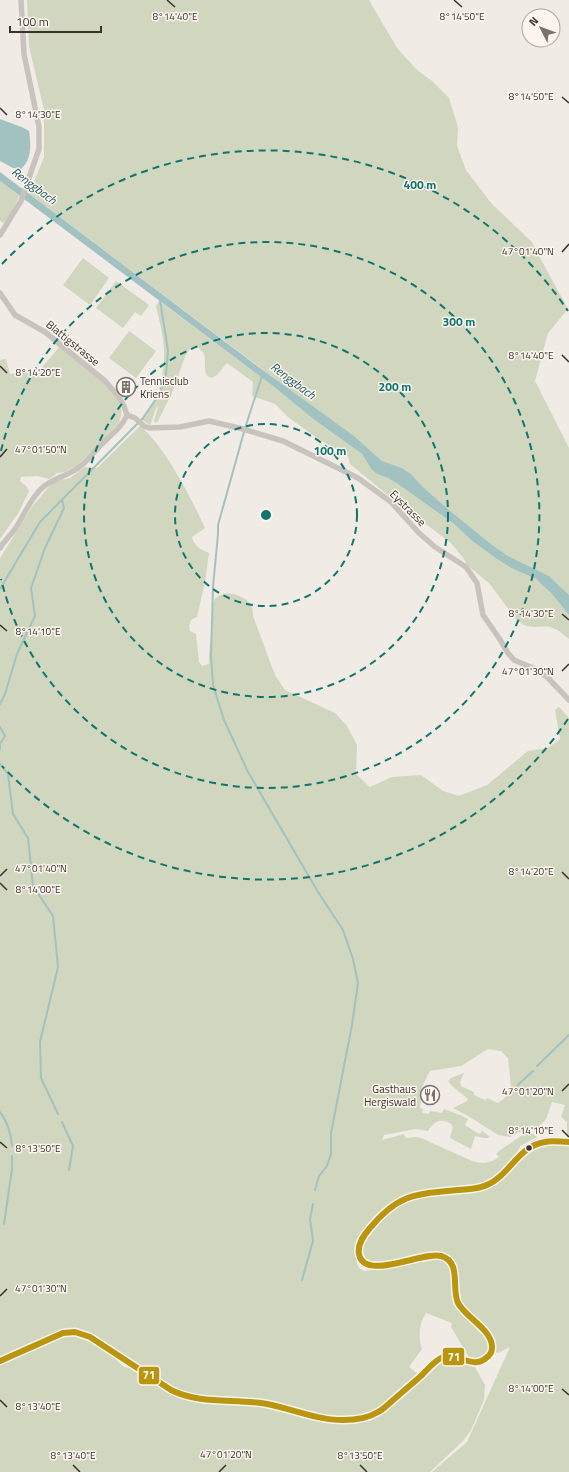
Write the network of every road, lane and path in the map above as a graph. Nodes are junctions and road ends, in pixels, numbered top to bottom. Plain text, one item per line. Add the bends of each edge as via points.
1 (21, 0) edge
2 (0, 235) edge
3 (0, 293) edge
4 (127, 415) junction
5 (0, 548) edge
6 (569, 700) edge
7 (569, 1142) edge
8 (0, 1361) edge

1 - 2 street via 24,54 39,127 39,149 21,200
3 - 4 street, Blattigstrasse via 15,315 46,332 105,381 118,396
4 - 5 street via 123,424 83,465 42,488
4 - 6 street, Eystrasse via 149,428 216,422 283,441 358,478 391,502 435,547 466,567 477,583 483,615 508,653 514,660 547,677
7 - 8 street via 544,1141 534,1144 523,1152 500,1178 486,1186 416,1194 402,1199 383,1213 367,1232 360,1242 359,1252 361,1259 368,1266 382,1266 431,1255 449,1260 454,1270 457,1301 486,1332 492,1344 489,1354 477,1362 450,1356 437,1360 389,1405 368,1417 341,1420 267,1404 187,1396 171,1390 78,1331 59,1334

